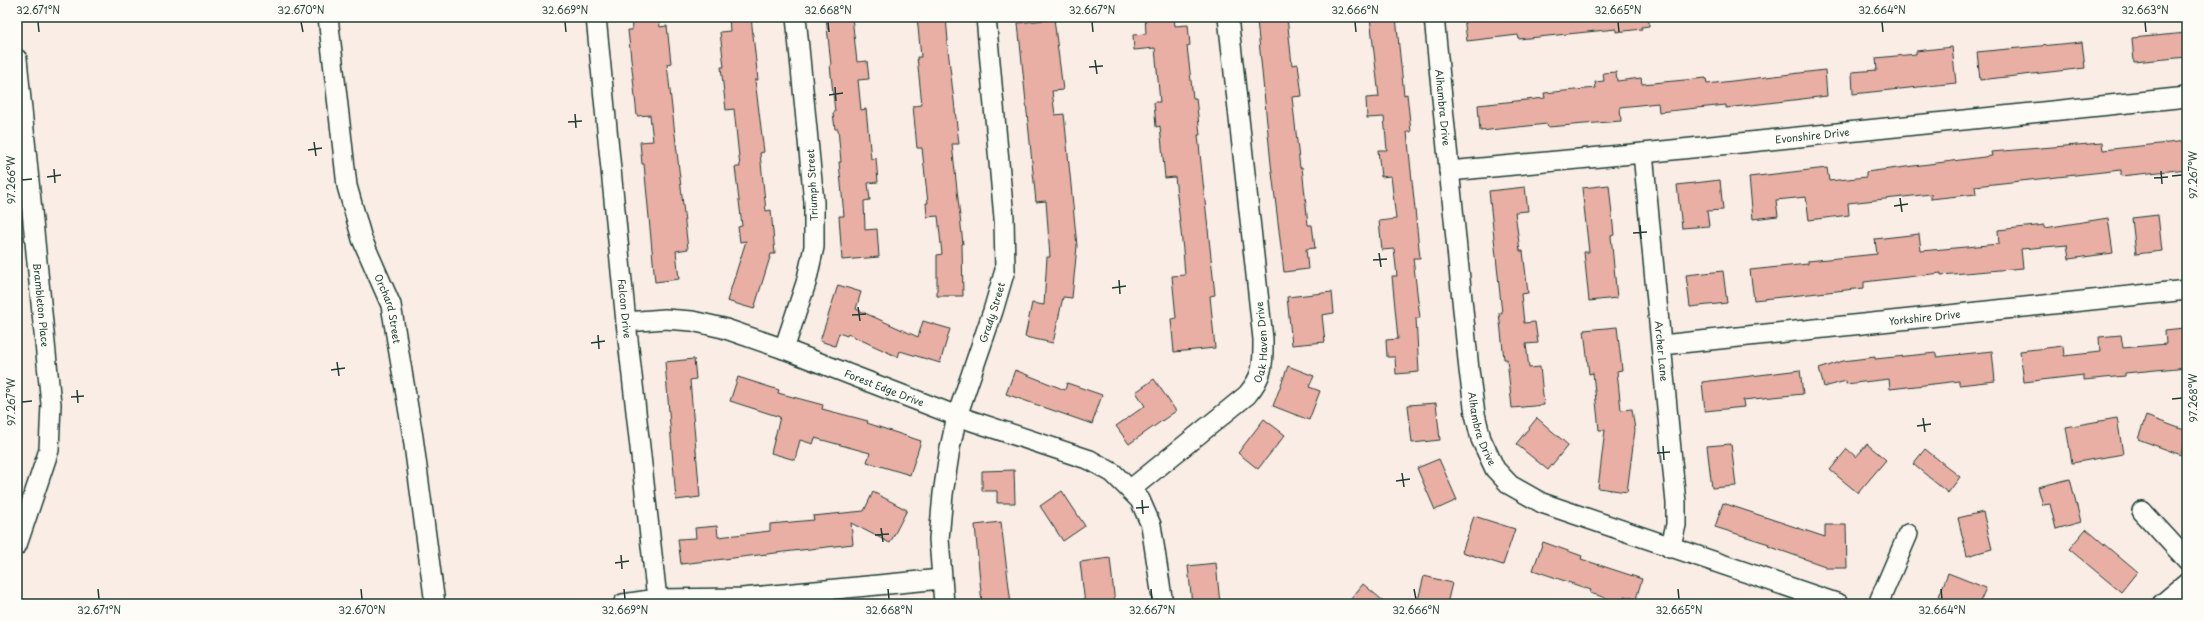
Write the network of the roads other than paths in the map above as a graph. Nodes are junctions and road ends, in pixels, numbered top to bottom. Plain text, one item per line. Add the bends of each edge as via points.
1 (328, 17) edge
2 (596, 17) edge
3 (796, 17) edge
4 (986, 17) edge
5 (1228, 17) edge
6 (1434, 17) edge
7 (17, 59) edge
8 (2181, 98) edge
9 (1643, 153) junction
10 (1449, 171) junction
11 (2187, 290) edge
12 (626, 322) junction
13 (1662, 345) junction
14 (784, 349) junction
15 (957, 416) junction
16 (1131, 489) junction
17 (2142, 511) dead end
18 (1908, 534) dead end
19 (17, 545) edge
20 (1670, 548) junction
21 (2187, 560) edge
22 (942, 579) junction
23 (2187, 583) edge
24 (657, 599) junction
25 (742, 601) edge
26 (435, 604) edge
27 (623, 604) edge
28 (944, 604) edge
29 (1163, 604) edge
30 (1839, 604) edge
31 (1878, 604) edge
32 (2162, 604) edge

1 - 26 street, Orchard Street via 347,186 362,239 391,305 413,437
2 - 12 street, Falcon Drive
3 - 14 street, Triumph Street via 814,202 814,247 806,283
4 - 15 street, Grady Street via 1004,218 1005,270
5 - 16 street, Oak Haven Drive via 1264,362 1258,382 1247,395
6 - 10 street, Alhambra Drive
7 - 19 street, Brambleton Place via 51,404 49,450
8 - 9 street, Evonshire Drive
9 - 10 street, Evonshire Drive
9 - 13 street, Archer Lane
10 - 20 street, Alhambra Drive via 1475,414 1481,439 1495,469 1510,485 1542,503
11 - 13 street, Yorkshire Drive
12 - 14 street, Forest Edge Drive via 692,320
12 - 24 street, Falcon Drive
13 - 20 street, Archer Lane via 1676,503 1676,525
14 - 15 street, Forest Edge Drive
15 - 16 street, Forest Edge Drive via 1090,460 1113,473
15 - 22 street, Grady Street via 943,494 939,538
16 - 29 street via 1140,500 1151,525
17 - 21 street
18 - 31 street
20 - 30 street, Alhambra Drive
22 - 25 street
22 - 28 street, Grady Street
23 - 32 street
24 - 25 street
24 - 27 street

